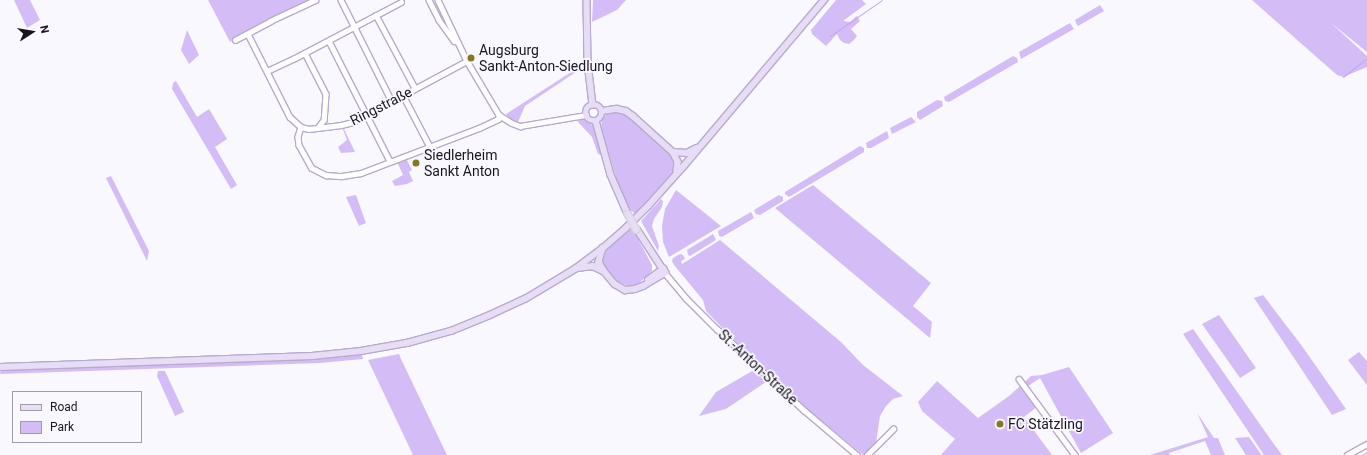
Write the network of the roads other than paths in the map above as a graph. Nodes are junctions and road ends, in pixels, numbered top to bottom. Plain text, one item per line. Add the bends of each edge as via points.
1 (315, 0) edge
2 (341, 0) edge
3 (429, 0) edge
4 (438, 0) edge
5 (587, 0) edge
6 (824, 0) edge
7 (401, 2) dead end
8 (376, 15) junction
9 (354, 27) junction
10 (447, 27) junction
11 (248, 34) junction
12 (235, 40) dead end
13 (329, 41) junction
14 (305, 53) junction
15 (467, 60) junction
16 (266, 71) junction
17 (415, 88) junction
18 (403, 95) junction
19 (392, 102) junction
20 (593, 105) junction
21 (602, 111) junction
22 (367, 115) junction
23 (499, 115) junction
24 (586, 115) junction
25 (324, 120) junction
26 (596, 121) junction
27 (327, 126) junction
28 (300, 127) junction
29 (319, 127) junction
30 (429, 145) junction
31 (698, 148) junction
32 (673, 152) junction
33 (390, 161) junction
34 (676, 174) junction
35 (603, 248) junction
36 (651, 253) junction
37 (575, 269) junction
38 (604, 271) junction
39 (666, 273) junction
40 (653, 276) junction
41 (642, 286) junction
42 (0, 367) edge
43 (1019, 379) dead end
44 (893, 428) dead end
45 (1367, 444) edge
46 (857, 455) edge
47 (868, 455) edge
48 (1075, 455) edge
49 (1347, 455) edge

1 - 11 street
2 - 9 street
3 - 10 street
4 - 10 street
5 - 20 main road via 588,63
6 - 31 main road
7 - 8 street
8 - 9 street
8 - 17 street
9 - 13 street
9 - 19 street
10 - 15 street
11 - 12 street
11 - 16 street
13 - 14 street
13 - 22 street
14 - 16 street
14 - 25 street via 326,94
15 - 17 street, Ringstraße
15 - 23 street
16 - 28 street via 290,117
17 - 18 street, Ringstraße
18 - 19 street, Ringstraße
18 - 30 street
19 - 22 street, Ringstraße
20 - 21 main road
20 - 24 main road via 587,108
21 - 26 main road via 601,118
21 - 32 main road via 626,110
22 - 27 street, Ringstraße via 341,125
22 - 33 street
23 - 24 street via 512,123 525,126
23 - 30 street via 498,119 492,122
24 - 26 main road via 589,120
25 - 27 street
25 - 29 street
26 - 36 main road, bridge via 606,159 628,214
27 - 29 street, Ringstraße
28 - 29 street, Ringstraße
28 - 33 street via 298,137 301,151 312,168 321,174 352,175
30 - 33 street
31 - 32 main road via 687,153
31 - 34 main road
32 - 34 main road via 678,162
34 - 35 main road via 648,206
35 - 37 main road
35 - 38 main road via 599,262
36 - 39 main road
36 - 40 main road via 655,265
37 - 38 main road via 593,266
37 - 42 main road via 525,299 490,316 451,331 369,350 312,356
38 - 41 main road via 615,284 625,290
39 - 40 main road
39 - 41 main road
39 - 46 street, St.-Anton-Straße via 686,298 717,329 805,411
40 - 41 main road
43 - 48 street
44 - 47 street
45 - 49 street

